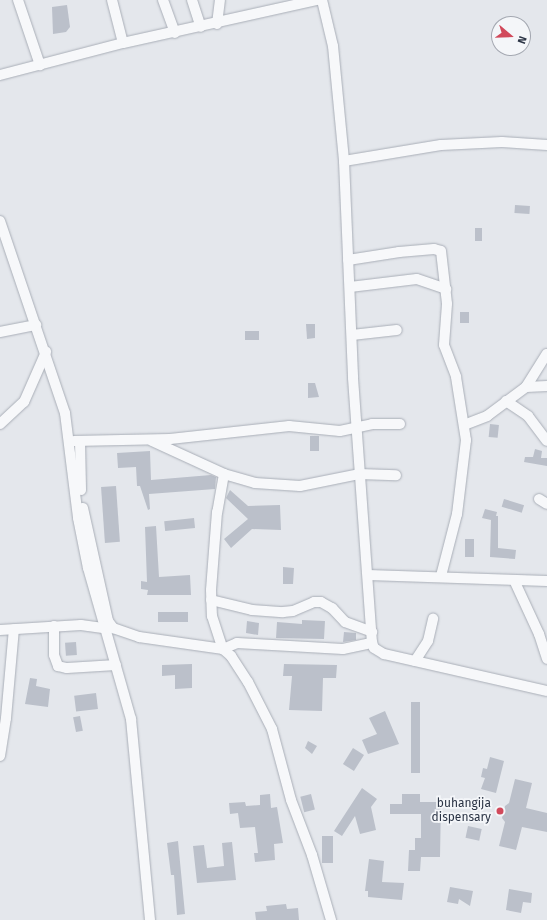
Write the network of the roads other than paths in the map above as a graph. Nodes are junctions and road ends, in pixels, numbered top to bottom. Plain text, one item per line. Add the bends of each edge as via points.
1 (18, 0) edge
2 (112, 0) edge
3 (192, 0) edge
4 (220, 0) edge
5 (317, 0) edge
6 (322, 0) edge
7 (166, 1) edge
8 (217, 24) junction
9 (201, 27) junction
10 (174, 33) junction
11 (123, 43) junction
12 (40, 65) junction
13 (0, 75) edge
14 (547, 144) edge
15 (344, 161) junction
16 (0, 221) edge
17 (348, 260) junction
18 (350, 287) junction
19 (446, 289) junction
20 (36, 324) junction
21 (397, 330) dead end
22 (0, 332) edge
23 (352, 335) junction
24 (46, 352) junction
25 (547, 354) edge
26 (547, 386) edge
27 (526, 387) junction
28 (506, 401) junction
29 (0, 424) edge
30 (400, 424) dead end
31 (464, 425) junction
32 (356, 426) junction
33 (149, 440) junction
34 (75, 441) junction
35 (547, 441) edge
36 (224, 474) junction
37 (359, 474) junction
38 (396, 475) dead end
39 (368, 575) junction
40 (442, 576) junction
41 (514, 580) junction
42 (547, 581) edge
43 (211, 600) junction
44 (434, 619) dead end
45 (54, 626) junction
46 (103, 628) junction
47 (14, 629) junction
48 (0, 630) edge
49 (372, 632) junction
50 (372, 643) junction
51 (223, 649) junction
52 (547, 659) edge
53 (415, 661) junction
54 (116, 665) junction
55 (547, 691) edge
56 (0, 756) edge
57 (150, 920) edge
58 (331, 920) edge

1 - 12 street
2 - 11 street
3 - 9 street
4 - 8 street
5 - 8 street
6 - 15 street via 334,53
7 - 10 street
8 - 9 street
9 - 10 street
10 - 11 street
11 - 12 street
12 - 13 street
14 - 15 street via 502,142 441,145
15 - 17 street
16 - 20 street
17 - 18 street
17 - 19 street via 399,252 439,250
18 - 19 street via 417,279
18 - 23 street
19 - 31 street via 444,345 456,377
20 - 22 street
20 - 24 street
21 - 23 street
23 - 32 street
24 - 29 street via 27,398
24 - 34 street
25 - 27 street
26 - 27 street
27 - 28 street
28 - 31 street via 487,416
28 - 35 street via 528,416
30 - 32 street
31 - 40 street via 466,448 462,481
32 - 33 street via 340,431 289,426 260,431
32 - 37 street
33 - 34 street
33 - 36 street
34 - 46 street via 78,518
34 - 51 street via 81,498 109,624 120,632 138,637
36 - 37 street via 249,482 298,486
36 - 43 street via 211,565
37 - 38 street
37 - 39 street
39 - 40 street
39 - 49 street
40 - 41 street
41 - 42 street
41 - 52 street via 539,634
43 - 49 street via 252,610 283,612 321,602 332,608 345,622
43 - 51 street via 215,627
44 - 53 street via 428,641
45 - 46 street via 90,625
45 - 47 street
45 - 54 street via 54,655 58,666 67,668
46 - 54 street
47 - 48 street
47 - 56 street via 5,731
49 - 50 street
50 - 51 street via 342,649 237,643
50 - 53 street via 374,648 384,654
51 - 58 street via 231,656 248,682 272,729
53 - 55 street
54 - 57 street via 131,719

